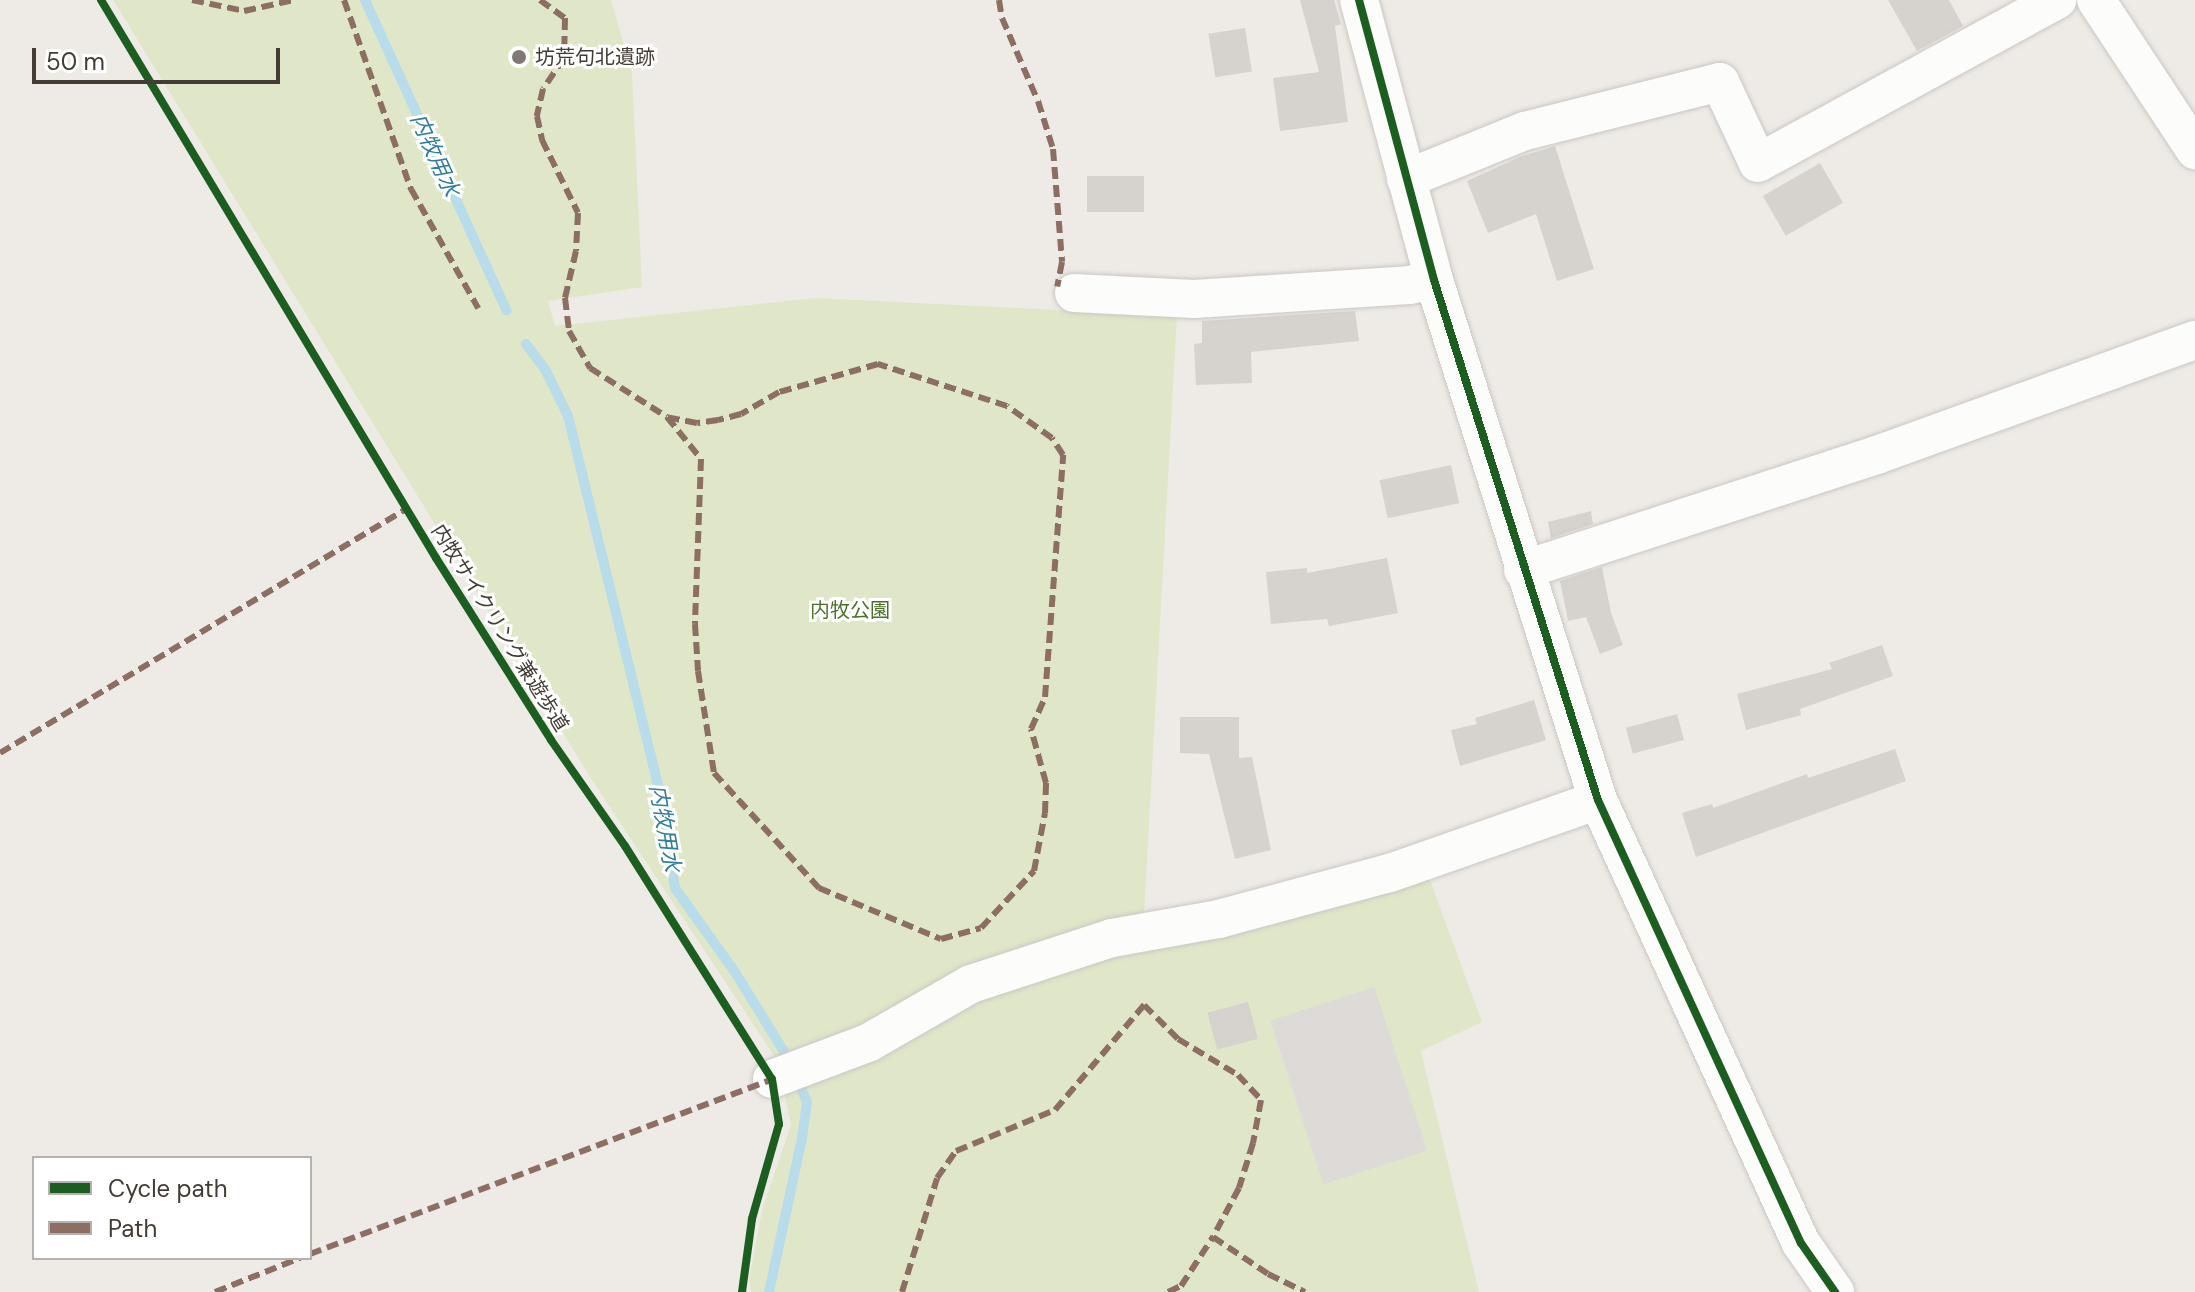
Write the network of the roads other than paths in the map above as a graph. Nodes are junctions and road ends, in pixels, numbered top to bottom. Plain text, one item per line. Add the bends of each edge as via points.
1 (1359, 0) edge
2 (2057, 0) edge
3 (2096, 0) edge
4 (2195, 150) edge
5 (1406, 179) junction
6 (1434, 280) junction
7 (1074, 293) dead end
8 (2195, 340) edge
9 (1523, 570) junction
10 (1598, 800) junction
11 (787, 1073) dead end
12 (1835, 1292) edge

1 - 5 street
2 - 5 street via 1758,163 1720,82 1525,131
3 - 4 street
5 - 6 street
6 - 7 street via 1194,299
6 - 9 street
8 - 9 street via 1877,455
9 - 10 street
10 - 11 street via 1390,873 1219,919 1112,938 971,984 868,1043
10 - 12 street via 1801,1243

